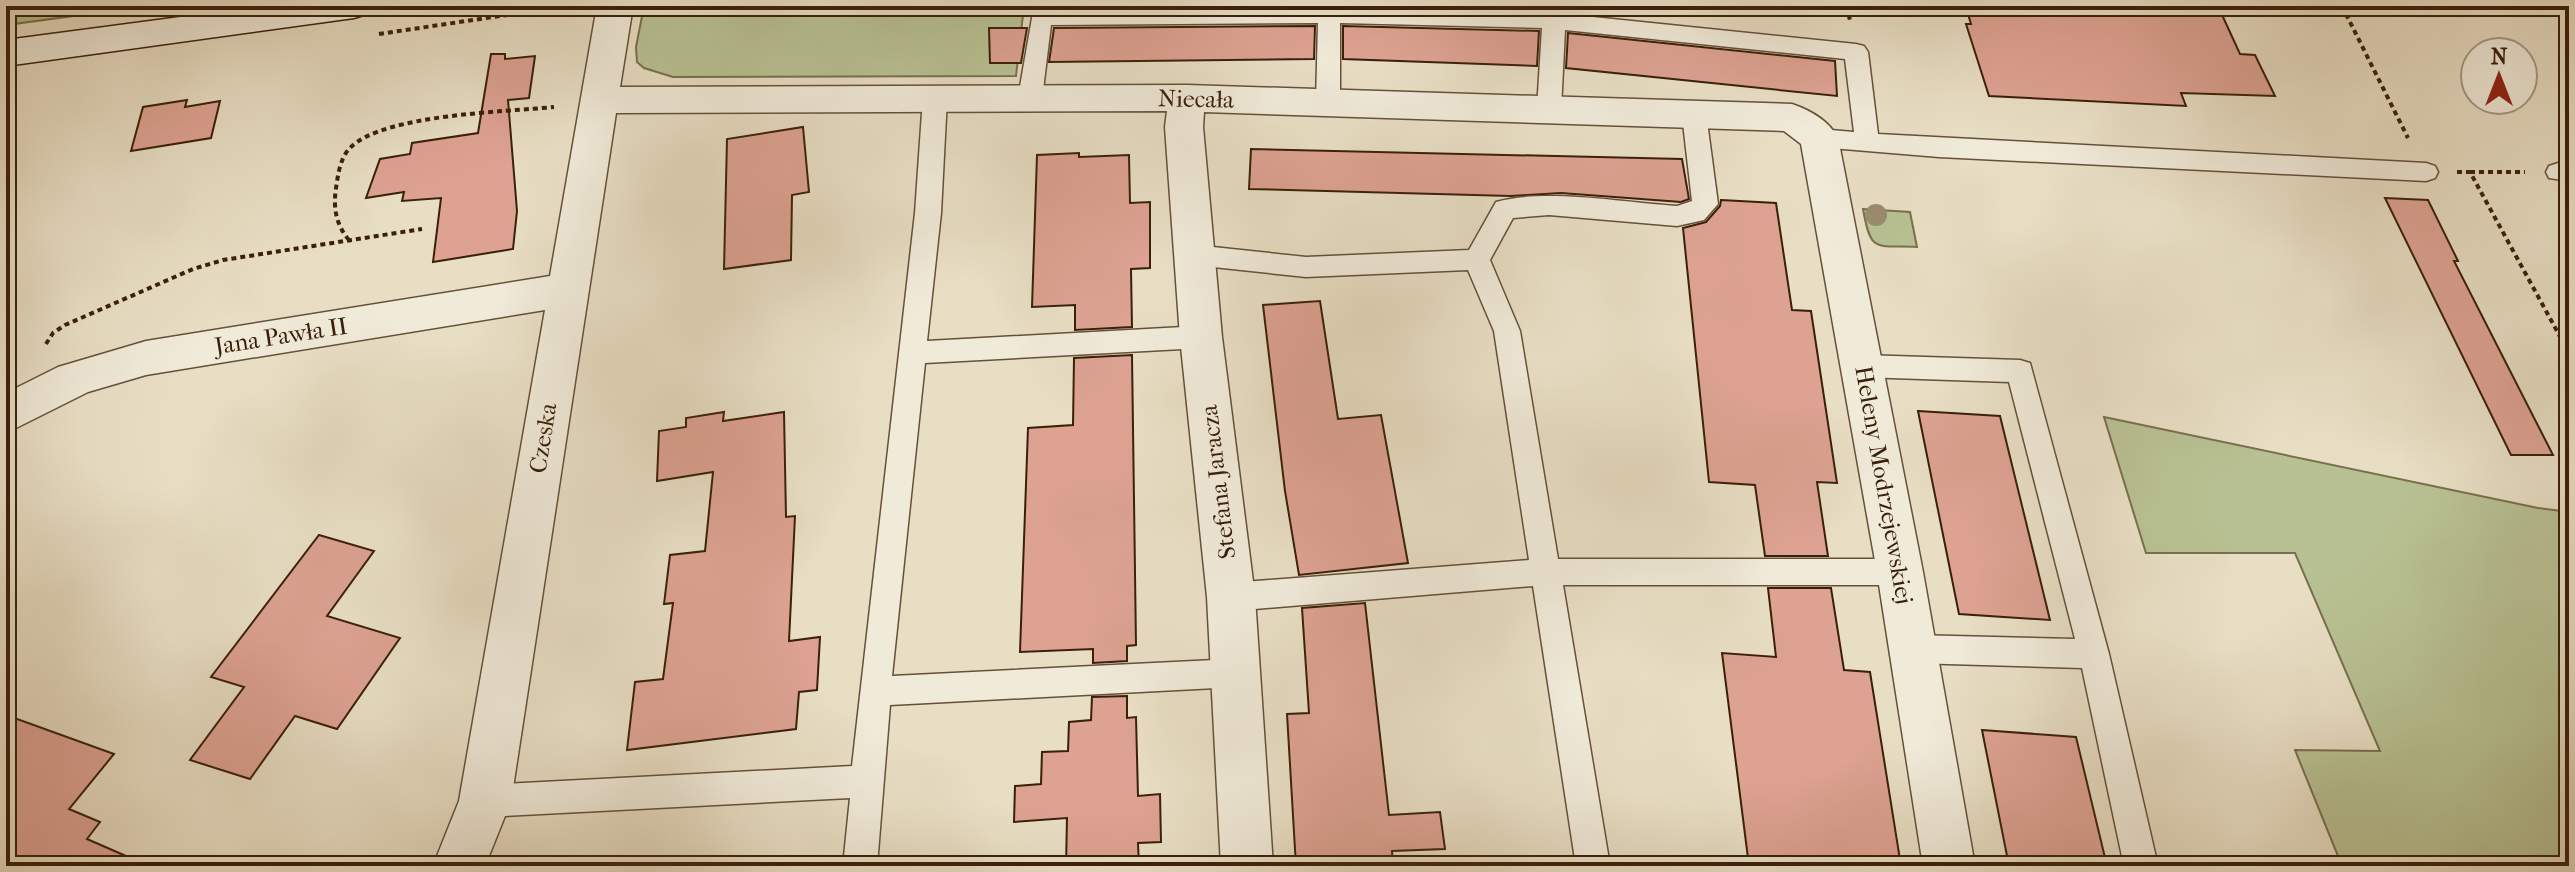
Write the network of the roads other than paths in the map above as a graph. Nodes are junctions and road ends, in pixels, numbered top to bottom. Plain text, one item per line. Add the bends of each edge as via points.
1 (354, 6) edge
2 (615, 6) edge
3 (1329, 15) junction
4 (1554, 21) junction
5 (6, 53) edge
6 (935, 98) junction
7 (1030, 98) junction
8 (1187, 98) junction
9 (600, 100) junction
10 (1328, 103) junction
11 (1549, 109) junction
12 (1694, 114) junction
13 (1805, 128) junction
14 (1867, 142) junction
15 (2426, 172) dead end
16 (1194, 255) junction
17 (1477, 260) junction
18 (567, 290) junction
19 (1201, 337) junction
20 (914, 353) junction
21 (1862, 366) junction
22 (19, 407) edge
23 (1547, 572) junction
24 (1900, 572) junction
25 (1231, 597) junction
26 (1913, 649) junction
27 (2094, 654) junction
28 (1235, 673) junction
29 (875, 691) junction
30 (868, 781) junction
31 (485, 801) junction
32 (459, 866) edge
33 (860, 866) edge
34 (1247, 866) edge
35 (1593, 866) edge
36 (1949, 866) edge
37 (2141, 866) edge

1 - 5 street
2 - 9 street, Czeska
3 - 4 lane
3 - 7 lane via 1041,17
3 - 10 lane
4 - 11 lane
4 - 14 lane via 1856,52
6 - 7 street, Niecała
6 - 9 street, Niecała
6 - 20 lane
7 - 8 street, Niecała
8 - 10 street, Niecała
8 - 16 street, Stefana Jaracza via 1184,127
9 - 18 street, Czeska
10 - 11 street, Niecała
11 - 12 street, Niecała
12 - 13 street, Niecała
12 - 17 lane via 1705,204 1695,213 1505,209
13 - 14 lane
13 - 21 street, Heleny Modrzejewskiej
14 - 15 lane
16 - 17 lane via 1306,267
16 - 19 street, Stefana Jaracza
17 - 23 lane via 1507,331
18 - 22 street, Jana Pawła II via 150,357 83,376
18 - 31 street, Czeska
19 - 20 lane
19 - 25 street, Stefana Jaracza
20 - 29 lane
21 - 24 street, Heleny Modrzejewskiej
21 - 27 lane via 2020,371
23 - 24 lane
23 - 25 lane
23 - 35 lane
24 - 26 street, Heleny Modrzejewskiej
25 - 28 street, Stefana Jaracza
26 - 27 lane
26 - 36 street, Heleny Modrzejewskiej
27 - 37 lane
28 - 29 lane
28 - 34 street, Stefana Jaracza
29 - 30 lane
30 - 31 lane
30 - 33 lane
31 - 32 street, Czeska

